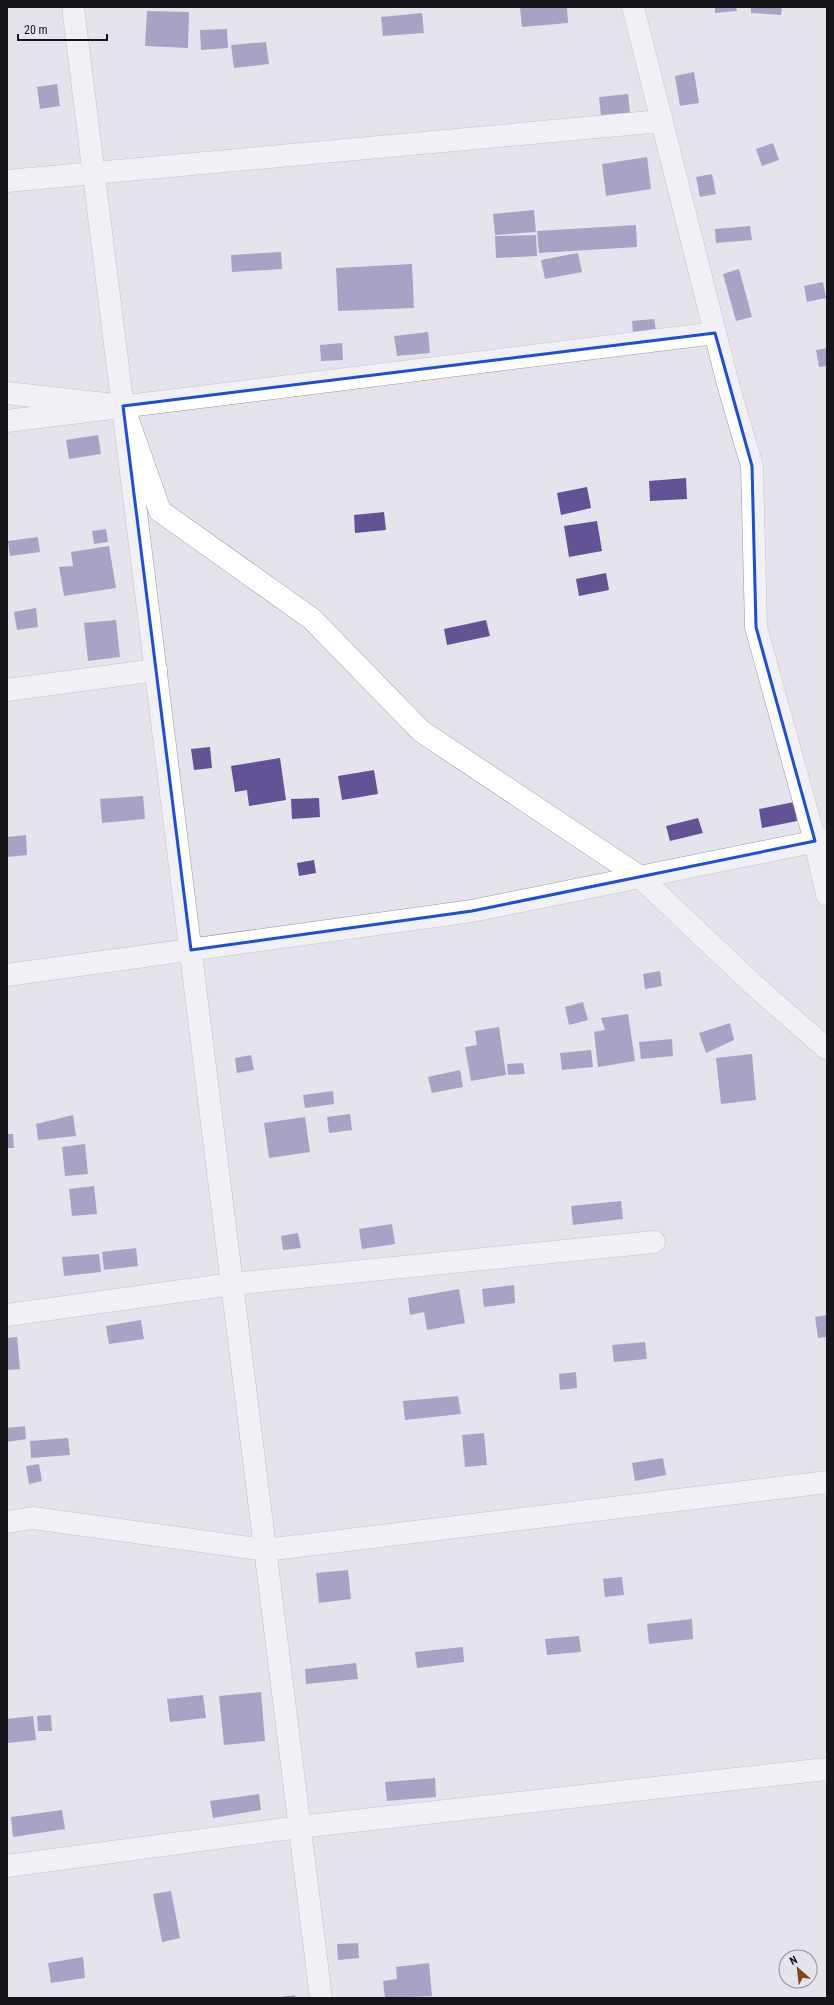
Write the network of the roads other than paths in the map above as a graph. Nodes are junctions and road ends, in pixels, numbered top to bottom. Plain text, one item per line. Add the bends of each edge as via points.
1 (74, 7) edge
2 (633, 7) edge
3 (662, 122) junction
4 (94, 173) junction
5 (7, 181) edge
6 (715, 333) junction
7 (7, 393) edge
8 (123, 406) junction
9 (7, 421) edge
10 (156, 670) junction
11 (7, 690) edge
12 (821, 840) edge
13 (640, 877) junction
14 (827, 895) edge
15 (190, 950) junction
16 (7, 975) edge
17 (827, 1049) edge
18 (654, 1242) dead end
19 (232, 1284) junction
20 (7, 1315) edge
21 (827, 1482) edge
22 (7, 1522) edge
23 (265, 1550) junction
24 (827, 1769) edge
25 (300, 1827) junction
26 (7, 1866) edge
27 (321, 1998) edge

1 - 4 street
2 - 3 street
3 - 4 street
3 - 6 street
4 - 5 street
4 - 8 street
6 - 8 street
6 - 12 street via 752,466 756,627
7 - 8 street
8 - 9 street
8 - 10 street
8 - 13 street via 160,511 312,619 420,731
10 - 11 street
10 - 15 street
12 - 13 street
12 - 14 street
13 - 15 street via 472,911
13 - 17 street via 754,985
15 - 16 street
15 - 19 street
18 - 19 street
19 - 20 street
19 - 23 street
21 - 23 street
22 - 23 street via 32,1518
23 - 25 street
24 - 25 street
25 - 26 street
25 - 27 street

